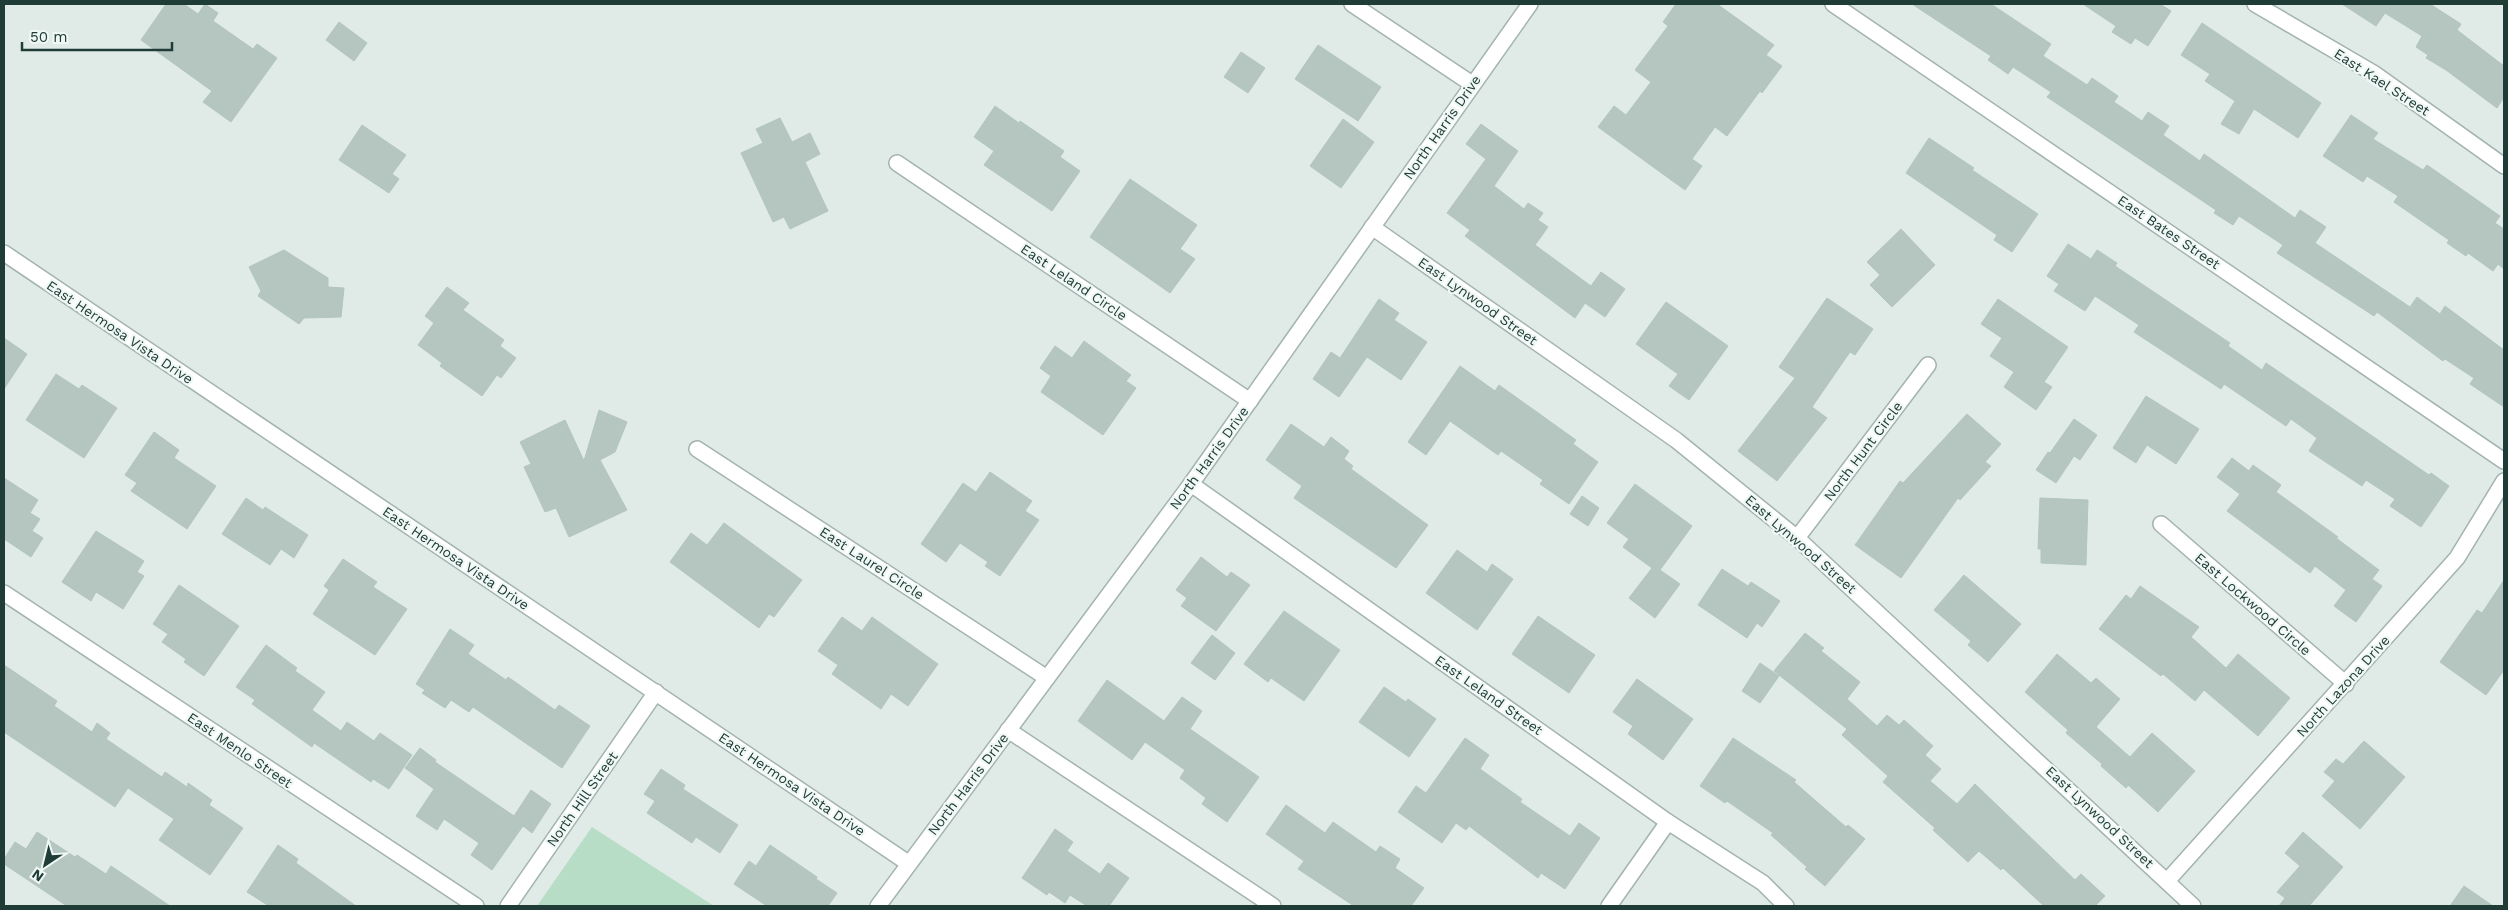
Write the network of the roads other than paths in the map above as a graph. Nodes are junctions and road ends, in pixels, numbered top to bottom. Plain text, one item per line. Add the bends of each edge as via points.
1 (1352, 4) edge
2 (1530, 4) edge
3 (1833, 4) edge
4 (2255, 4) edge
5 (1472, 84) junction
6 (898, 163) dead end
7 (2504, 166) edge
8 (1372, 227) junction
9 (4, 253) edge
10 (1928, 365) dead end
11 (1250, 400) junction
12 (697, 449) dead end
13 (2504, 461) edge
14 (2504, 481) edge
15 (1191, 484) junction
16 (2161, 524) dead end
17 (1797, 538) junction
18 (4, 593) edge
19 (1047, 678) junction
20 (2346, 684) junction
21 (656, 692) junction
22 (1008, 730) junction
23 (1668, 822) junction
24 (908, 863) junction
25 (2168, 880) junction
26 (476, 906) edge
27 (508, 906) edge
28 (878, 906) edge
29 (1273, 906) edge
30 (1609, 906) edge
31 (1786, 906) edge
32 (2193, 906) edge

1 - 5 street
2 - 5 street, North Harris Drive
3 - 13 street, East Bates Street
4 - 7 street, East Kael Street via 2375,74
5 - 8 street, North Harris Drive
6 - 11 street, East Leland Circle
8 - 11 street, North Harris Drive
8 - 17 street, East Lynwood Street via 1676,440
9 - 21 street, East Hermosa Vista Drive
10 - 17 street, North Hunt Circle
11 - 15 street, North Harris Drive
12 - 19 street, East Laurel Circle
14 - 20 street, North Lazona Drive via 2457,558
15 - 19 street, North Harris Drive
15 - 23 street, East Leland Street
16 - 20 street, East Lockwood Circle
17 - 25 street, East Lynwood Street
18 - 26 street, East Menlo Street
19 - 22 street, North Harris Drive
20 - 25 street, North Lazona Drive
21 - 24 street, East Hermosa Vista Drive
21 - 27 street, North Hill Street
22 - 24 street, North Harris Drive
22 - 29 street
23 - 30 street
23 - 31 street, East Leland Street via 1763,883
24 - 28 street, North Harris Drive
25 - 32 street, East Lynwood Street

